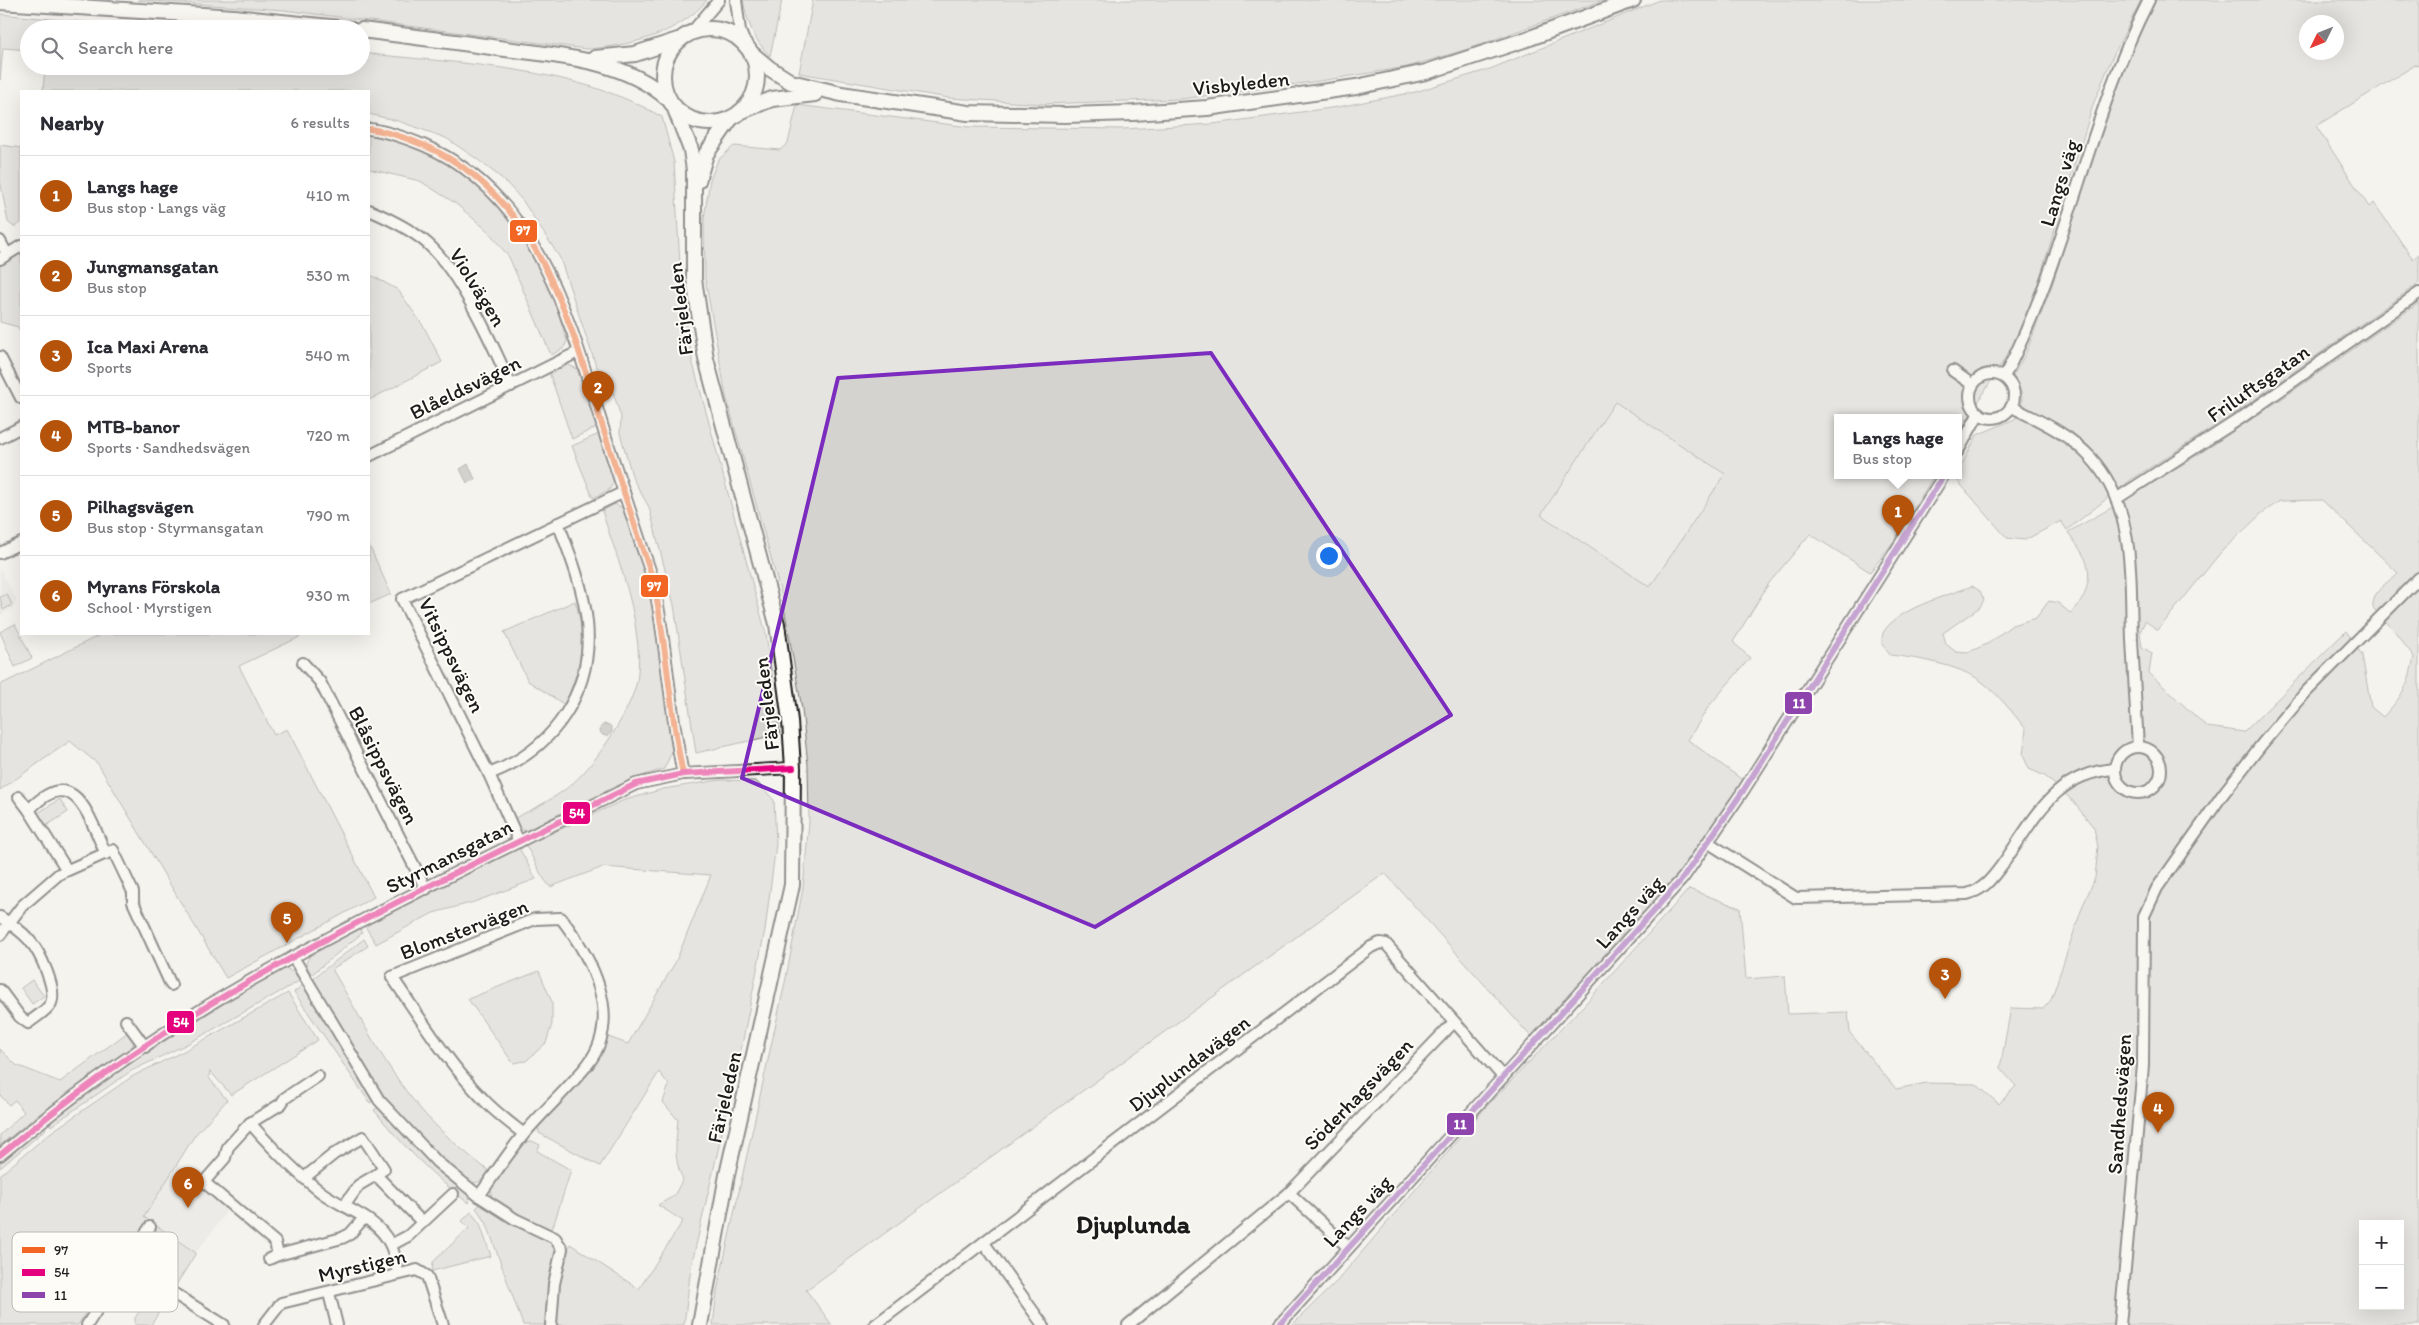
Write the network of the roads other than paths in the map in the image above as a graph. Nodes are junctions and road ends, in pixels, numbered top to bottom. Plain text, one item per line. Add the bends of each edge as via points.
1 (719, 0) edge
2 (736, 0) edge
3 (1633, 0) edge
4 (2149, 0) edge
5 (0, 2) edge
6 (257, 20) edge
7 (370, 31) edge
8 (685, 36) junction
9 (748, 48) junction
10 (572, 58) junction
11 (841, 94) junction
12 (671, 103) junction
13 (737, 115) junction
14 (370, 129) edge
15 (695, 199) junction
16 (370, 210) edge
17 (0, 241) edge
18 (20, 247) edge
19 (4, 256) edge
20 (2419, 293) edge
21 (578, 352) junction
22 (0, 357) edge
23 (1953, 371) dead end
24 (2004, 377) junction
25 (1973, 385) junction
26 (511, 386) junction
27 (20, 396) edge
28 (2012, 407) junction
29 (1979, 413) junction
30 (20, 428) edge
31 (0, 438) edge
32 (1962, 444) edge
33 (370, 456) edge
34 (1941, 479) edge
35 (624, 492) junction
36 (2116, 499) junction
37 (558, 523) junction
38 (20, 543) edge
39 (0, 553) edge
40 (2419, 578) edge
41 (302, 663) dead end
42 (2138, 747) junction
43 (793, 768) junction
44 (2115, 769) junction
45 (489, 774) junction
46 (683, 774) junction
47 (19, 797) dead end
48 (29, 810) junction
49 (519, 842) junction
50 (1709, 843) junction
51 (106, 854) junction
52 (67, 870) junction
53 (426, 889) junction
54 (0, 916) edge
55 (10, 924) junction
56 (0, 935) edge
57 (293, 957) junction
58 (171, 985) dead end
59 (0, 990) edge
60 (126, 1021) dead end
61 (1454, 1022) junction
62 (145, 1047) junction
63 (318, 1076) dead end
64 (1503, 1076) junction
65 (250, 1123) junction
66 (524, 1134) junction
67 (0, 1155) edge
68 (376, 1175) junction
69 (304, 1178) junction
70 (1289, 1193) junction
71 (453, 1194) dead end
72 (479, 1196) junction
73 (344, 1206) junction
74 (364, 1218) junction
75 (422, 1222) junction
76 (150, 1227) dead end
77 (147, 1232) edge
78 (984, 1243) junction
79 (391, 1245) junction
80 (1348, 1247) junction
81 (398, 1274) junction
82 (329, 1293) junction
83 (178, 1296) edge
84 (95, 1312) edge
85 (87, 1325) edge
86 (224, 1325) edge
87 (264, 1325) edge
88 (337, 1325) edge
89 (443, 1325) edge
90 (551, 1325) edge
91 (700, 1325) edge
92 (875, 1325) edge
93 (1043, 1325) edge
94 (1128, 1325) edge
95 (1279, 1325) edge
96 (2120, 1325) edge

1 - 8 street
2 - 9 street via 740,31
3 - 11 main road, Visbyleden via 1426,72 1328,92 1207,108 1065,115 968,113
4 - 24 street, Langs väg via 2102,109 2039,303
5 - 6 main road
7 - 10 main road
8 - 9 main road via 708,29 720,30 731,34
8 - 10 main road via 645,52 617,57
8 - 12 main road via 671,48 663,66 662,79
9 - 11 main road, Visbyleden via 769,68 791,82
9 - 13 main road via 756,64 757,83 753,96
10 - 12 main road via 630,74 645,81
11 - 13 main road, Visbyleden via 772,99
12 - 13 main road via 684,116 702,123 714,124
12 - 15 main road, Färjeleden via 691,150
13 - 15 main road, Färjeleden via 706,154
14 - 21 street via 405,138 436,151 464,168 493,192 516,218 551,276
15 - 43 main road, Färjeleden via 694,279 698,317 706,359 777,624
16 - 26 street, Violvägen via 400,224 428,244 448,267 498,356
17 - 19 street
18 - 19 street
20 - 36 street, Friluftsgatan via 2241,418
21 - 26 street, Blåeldsvägen
21 - 35 street
22 - 27 street
23 - 25 street
24 - 25 street via 1987,374
24 - 28 street via 2014,389
25 - 29 street via 1970,399
26 - 33 street, Blåeldsvägen
28 - 29 street via 1997,418
28 - 36 street via 2076,444 2100,468
29 - 32 street
30 - 31 street
34 - 50 street, Langs väg
35 - 37 street, Vitsippsvägen
35 - 46 street via 655,586
36 - 42 street via 2122,513 2129,553
37 - 45 street via 587,621 584,673 578,691 557,728 530,752
37 - 45 street, Vitsippsvägen via 402,599
38 - 39 street
40 - 96 street, Sandhedsvägen via 2306,692 2274,730 2223,794 2158,888 2144,916 2144,1054
41 - 53 street, Blåsippsvägen via 320,682
42 - 44 street via 2122,753
42 - 44 street via 2149,750 2159,760 2161,772 2155,785 2142,793 2128,791 2117,780
43 - 46 street, Styrmansgatan
43 - 91 main road, Färjeleden via 792,885 727,1175
44 - 50 street via 2084,774 2062,787 2043,807 1990,881 1968,894 1796,898
45 - 49 street, Vitsippsvägen
46 - 49 street, Styrmansgatan via 636,784
47 - 48 street
48 - 51 street via 44,797 60,790 74,794
48 - 52 street
49 - 53 street, Styrmansgatan
50 - 64 street, Langs väg via 1664,901
51 - 52 street
51 - 58 street via 113,850 134,892 133,902
52 - 55 street via 41,888 22,906
53 - 57 street, Styrmansgatan
54 - 55 street
55 - 56 street
55 - 59 street via 32,943 48,975 53,996 50,1005 28,1023
57 - 62 street, Styrmansgatan via 246,982
57 - 72 street via 380,1100 436,1162
60 - 62 street
61 - 64 street, Djuplundavägen
61 - 70 street, Söderhagsvägen
61 - 78 street, Djuplundavägen via 1386,944 1371,947
62 - 67 street, Styrmansgatan via 43,1119
63 - 65 street, Myrstigen
64 - 80 street, Langs väg
65 - 69 street
65 - 74 street, Myrstigen via 228,1147 225,1158 204,1182 275,1242 274,1257 342,1238
66 - 66 street, Blomstervägen via 589,1063 599,1044 603,1022 603,1000 595,972 561,918 535,919 392,977 463,1078 484,1101
66 - 72 street, Blomstervägen
68 - 69 street via 384,1169 363,1137 334,1154
68 - 73 street via 359,1185
68 - 75 street
69 - 73 street
70 - 80 street
70 - 94 street, Söderhagsvägen
71 - 75 street
72 - 90 street via 515,1219 555,1238 562,1249 554,1284
73 - 74 street
74 - 79 street via 374,1224
75 - 79 street via 408,1236
76 - 77 street
78 - 92 street, Djuplundavägen
78 - 93 street
79 - 81 street
80 - 95 street, Langs väg
81 - 82 street, Myrstigen
81 - 89 street, Myrstigen via 417,1270 425,1274
82 - 87 street, Myrstigen via 280,1303
82 - 88 street
83 - 86 street
84 - 85 street

